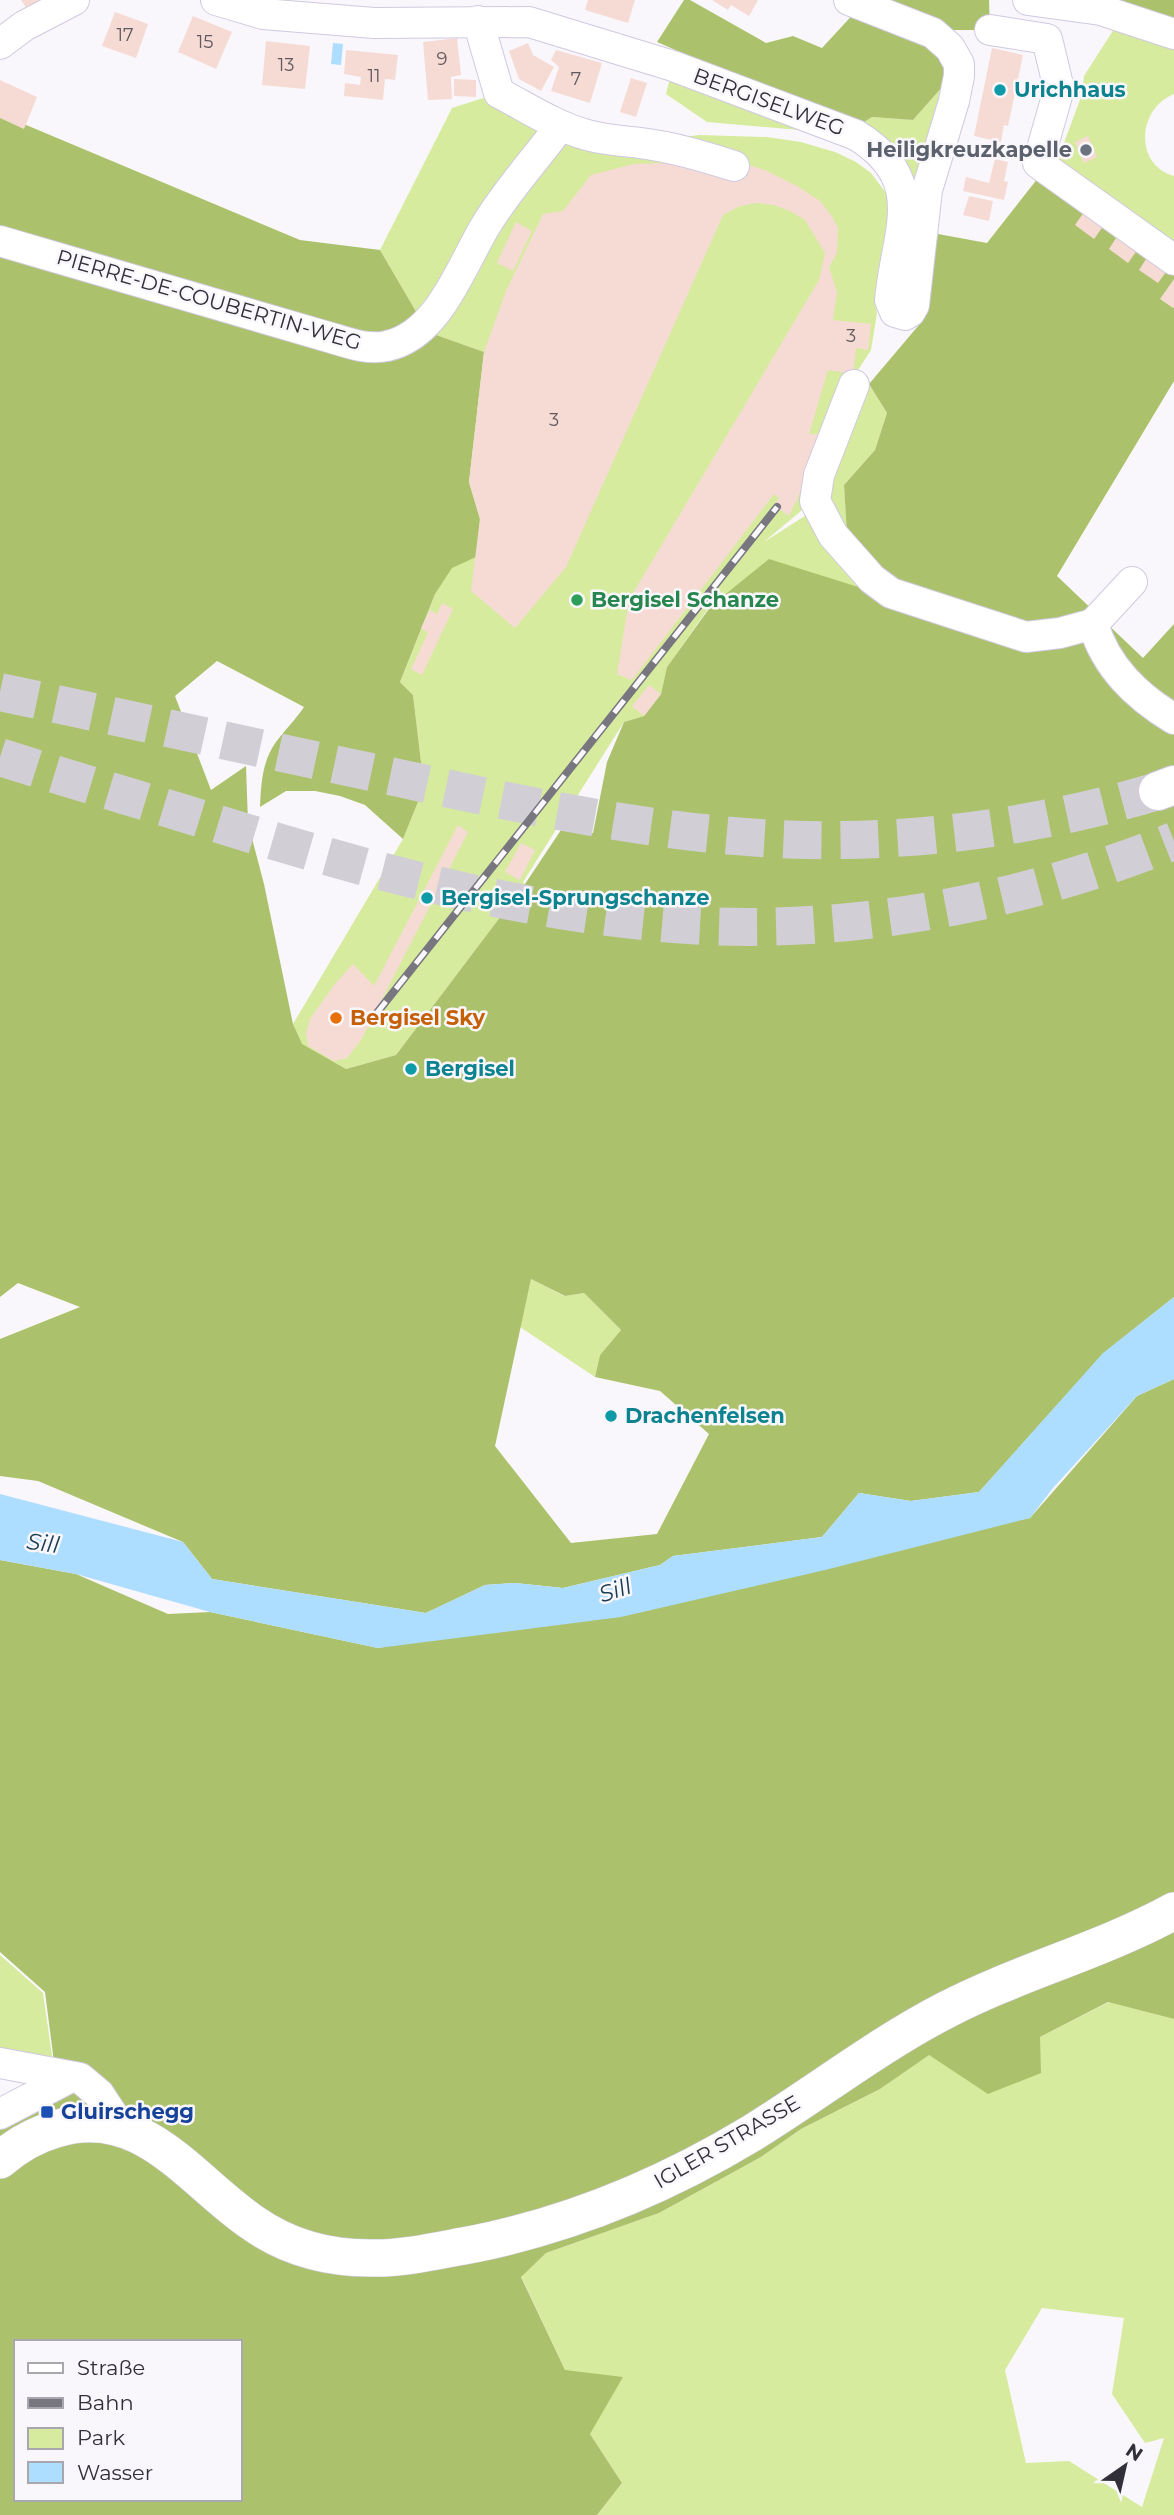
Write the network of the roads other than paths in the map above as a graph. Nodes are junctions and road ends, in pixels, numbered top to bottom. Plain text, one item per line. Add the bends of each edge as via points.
1 (74, 0) edge
2 (216, 0) edge
3 (849, 0) edge
4 (1028, 0) edge
5 (478, 21) junction
6 (990, 30) dead end
7 (1174, 34) edge
8 (0, 44) edge
9 (560, 126) junction
10 (734, 166) dead end
11 (0, 241) edge
12 (1174, 260) edge
13 (854, 385) dead end
14 (1132, 582) dead end
15 (1093, 624) junction
16 (1174, 719) edge
17 (1174, 1911) edge
18 (0, 2063) edge
19 (71, 2077) junction
20 (0, 2114) edge
21 (120, 2126) junction
22 (0, 2160) edge

1 - 8 street
2 - 5 street, BERGISELWEG via 263,14 305,18 386,23
3 - 5 street, BERGISELWEG via 933,33 959,64 954,101 927,190 915,303 905,315 895,312 890,300 902,194 891,164 873,145 835,125 586,39 529,22
4 - 7 street via 1101,10
5 - 9 street via 499,93
6 - 12 street via 1047,39 1059,89 1038,163
9 - 10 street via 615,141 697,153
9 - 11 street, PIERRE-DE-COUBERTIN-WEG via 487,222 441,305 422,329 386,347 335,340
13 - 15 street via 819,475 815,501 833,536 872,579 891,593 1026,637
14 - 15 street
15 - 16 street via 1105,653 1129,687
17 - 21 main road, IGLER STRASSE via 944,2011 754,2132 673,2177 592,2211 505,2238 371,2259 311,2251 253,2223 171,2154
18 - 19 street
19 - 20 street
19 - 21 street via 80,2078 99,2094
21 - 22 main road, IGLER STRASSE via 69,2125 37,2135

